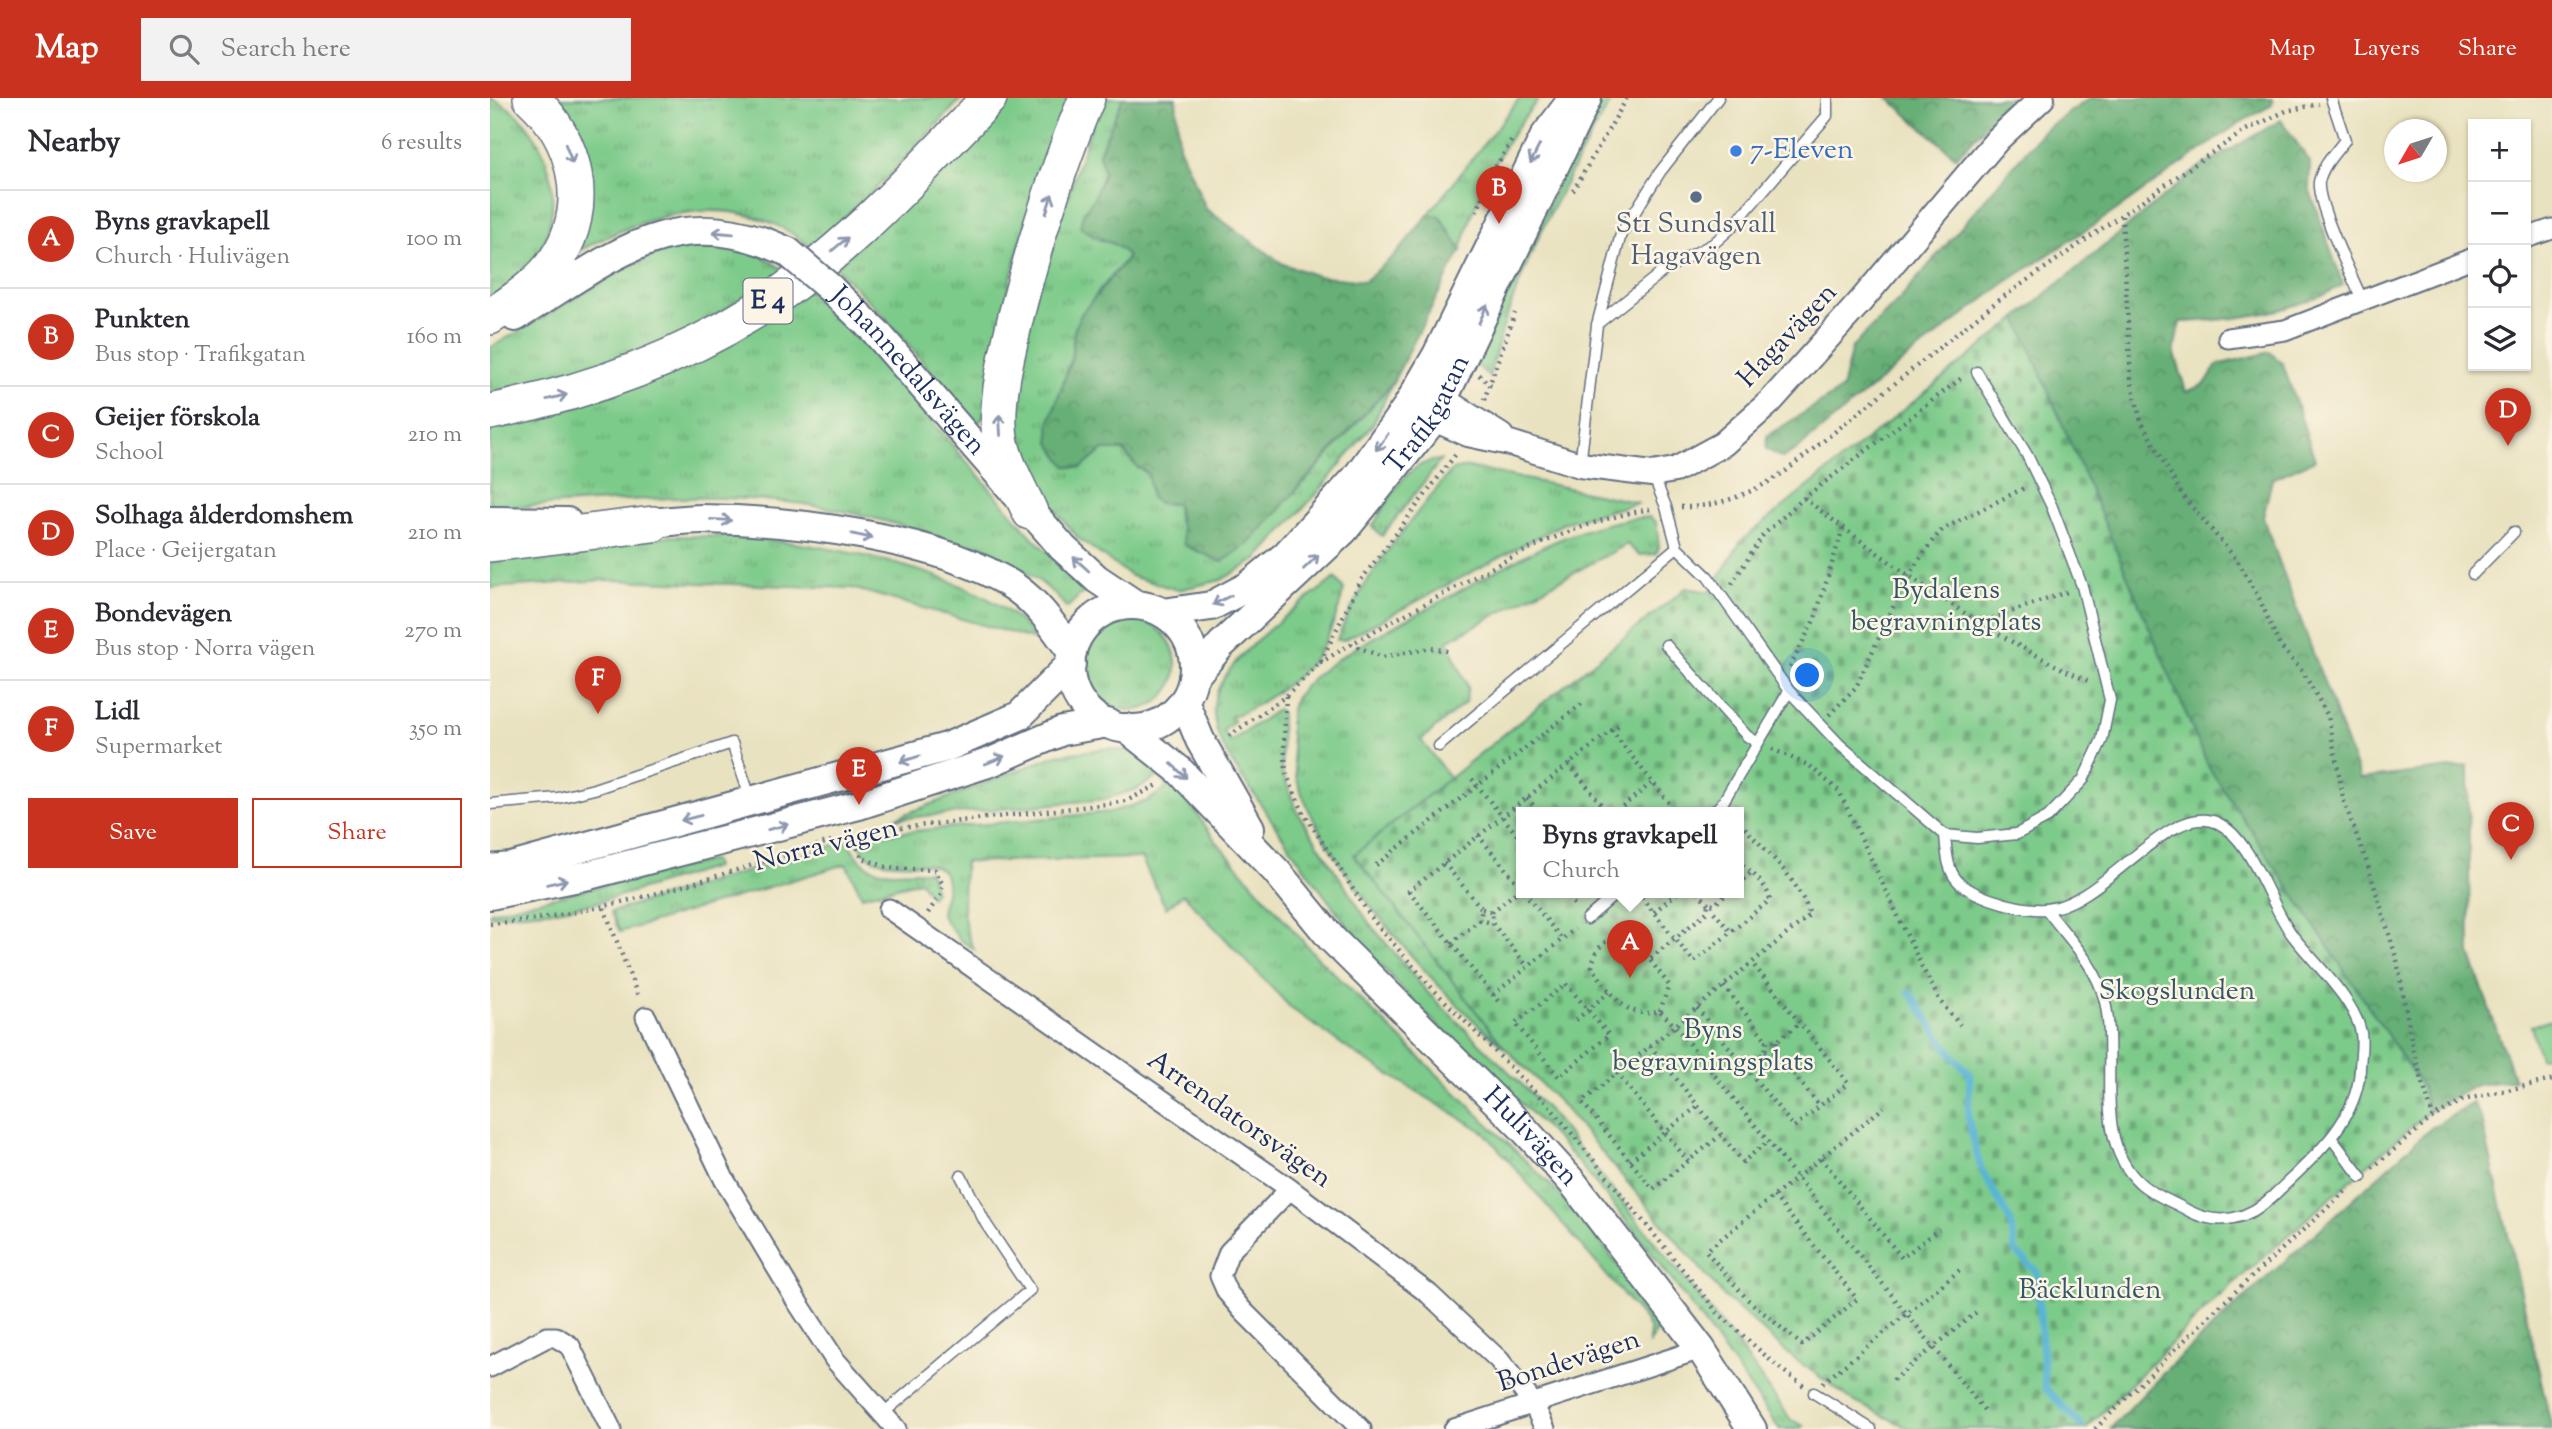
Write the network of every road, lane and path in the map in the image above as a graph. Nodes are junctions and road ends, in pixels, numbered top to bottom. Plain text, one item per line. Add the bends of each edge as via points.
1 (531, 98) edge
2 (989, 98) edge
3 (1087, 98) edge
4 (1574, 98) edge
5 (1587, 98) edge
6 (1627, 98) edge
7 (1718, 98) edge
8 (1827, 98) edge
9 (2042, 98) edge
10 (2330, 100) edge
11 (1568, 200) dead end
12 (2122, 215) junction
13 (2552, 229) edge
14 (2531, 236) edge
15 (2468, 260) edge
16 (2362, 299) junction
17 (1519, 300) dead end
18 (490, 317) edge
19 (1597, 325) junction
20 (490, 329) edge
21 (2228, 338) dead end
22 (1977, 372) joint
23 (1413, 396) junction
24 (1438, 410) junction
25 (490, 412) edge
26 (1472, 426) junction
27 (1580, 465) junction
28 (1652, 474) junction
29 (2039, 480) junction
30 (1804, 498) junction
31 (1666, 507) junction
32 (1030, 512) junction
33 (490, 521) edge
34 (653, 524) junction
35 (1843, 528) junction
36 (2514, 532) dead end
37 (490, 544) edge
38 (1677, 547) junction
39 (2473, 573) dead end
40 (1907, 577) junction
41 (2082, 586) junction
42 (1724, 600) junction
43 (1136, 605) junction
44 (1163, 613) junction
45 (1978, 623) junction
46 (1350, 644) junction
47 (1666, 645) dead end
48 (1452, 652) dead end
49 (1071, 658) junction
50 (1320, 663) junction
51 (1782, 681) junction
52 (1188, 690) junction
53 (2107, 690) junction
54 (1789, 691) junction
55 (1286, 696) junction
56 (1584, 702) dead end
57 (1621, 723) dead end
58 (1821, 724) junction
59 (1117, 726) junction
60 (1611, 730) junction
61 (1229, 736) dead end
62 (1758, 743) junction
63 (1439, 746) dead end
64 (1569, 764) junction
65 (1472, 779) dead end
66 (1163, 782) dead end
67 (1653, 782) junction
68 (1477, 786) junction
69 (1527, 798) junction
70 (752, 803) junction
71 (490, 804) edge
72 (1535, 807) edge
73 (1603, 807) edge
74 (1621, 807) edge
75 (1672, 807) edge
76 (1718, 807) edge
77 (1502, 817) junction
78 (1744, 826) edge
79 (852, 835) junction
80 (1478, 835) junction
81 (1516, 835) edge
82 (1945, 835) junction
83 (1444, 863) junction
84 (1376, 865) dead end
85 (1744, 866) edge
86 (490, 869) edge
87 (1277, 872) junction
88 (1752, 872) junction
89 (1744, 879) edge
90 (1516, 882) edge
91 (1516, 894) edge
92 (490, 895) edge
93 (1529, 898) edge
94 (1611, 898) edge
95 (1642, 898) edge
96 (1671, 898) edge
97 (1704, 898) edge
98 (1721, 898) edge
99 (1711, 905) junction
100 (604, 908) junction
101 (889, 909) dead end
102 (1482, 909) junction
103 (2047, 910) junction
104 (1492, 912) junction
105 (1654, 912) junction
106 (1707, 912) junction
107 (1714, 912) junction
108 (1587, 919) joint
109 (1480, 920) junction
110 (1492, 923) junction
111 (490, 924) edge
112 (922, 930) junction
113 (1731, 932) junction
114 (1562, 939) junction
115 (1675, 939) junction
116 (1451, 943) junction
117 (1651, 958) junction
118 (1752, 963) junction
119 (1528, 967) junction
120 (1724, 986) junction
121 (1610, 991) junction
122 (1493, 995) junction
123 (1498, 1001) dead end
124 (1697, 1008) junction
125 (1588, 1010) junction
126 (1660, 1011) junction
127 (646, 1017) joint
128 (1576, 1020) dead end
129 (1800, 1023) junction
130 (1960, 1025) dead end
131 (1675, 1026) junction
132 (1767, 1041) junction
133 (1777, 1041) junction
134 (1650, 1046) junction
135 (1765, 1052) junction
136 (1776, 1053) junction
137 (1745, 1068) junction
138 (1617, 1073) junction
139 (2552, 1080) edge
140 (1698, 1106) junction
141 (1820, 1106) junction
142 (1884, 1107) dead end
143 (2433, 1117) junction
144 (1665, 1132) junction
145 (1721, 1135) junction
146 (2332, 1139) junction
147 (1767, 1142) junction
148 (1822, 1157) junction
149 (1630, 1161) junction
150 (1688, 1161) junction
151 (961, 1176) dead end
152 (2361, 1177) junction
153 (1796, 1178) junction
154 (1290, 1189) junction
155 (1774, 1196) junction
156 (1939, 1229) dead end
157 (1961, 1269) dead end
158 (1979, 1310) dead end
159 (1907, 1316) junction
160 (1932, 1348) junction
161 (1700, 1349) junction
162 (490, 1367) edge
163 (1893, 1380) dead end
164 (1814, 1393) junction
165 (1533, 1403) junction
166 (1985, 1411) dead end
167 (881, 1415) junction
168 (611, 1429) edge
169 (896, 1429) edge
170 (1362, 1429) edge
171 (1454, 1429) edge
172 (1545, 1429) edge
173 (1752, 1429) edge
174 (1871, 1429) edge
175 (2095, 1429) edge

1 -> 18 highway via 561,134 573,164 578,197 572,226 556,260
25 -> 2 highway, E 4 via 632,373 754,312 890,202
32 -> 3 highway via 1008,464 999,428 1002,388 1031,262 1067,145
4 -> 23 main road, Trafikgatan via 1545,136
24 -> 5 main road, Trafikgatan
6 - 11 path
7 - 19 lane via 1660,172 1621,234
8 - 19 lane via 1827,116 1731,228 1713,244 1667,268
9 - 28 street, Hagavägen via 1980,159 1770,402 1723,444 1675,470
10 - 12 path via 2286,111 2246,131
10 - 16 lane via 2345,140 2327,163 2319,183 2324,209
12 - 31 path via 1996,302 1762,487 1703,508
12 - 143 path via 2132,380 2141,421 2182,495 2237,561 2259,598 2269,628 2303,672 2328,716 2344,802 2397,960 2413,1050
13 - 14 street
15 - 16 street
16 - 21 street via 2285,330
17 - 26 path, Trafikgatan via 1492,386
19 - 27 lane
32 -> 20 main road, Johannedalsvägen, bridge via 875,331 788,252 742,235 678,231 650,239
22 - 29 lane
22 - 30 path via 1958,380
23 - 24 street, Hagavägen
23 -> 44 main road, Trafikgatan via 1356,478 1286,555 1247,587 1211,606
24 - 26 street, Hagavägen
52 -> 24 main road, Trafikgatan via 1221,645 1344,530
26 - 27 street, Hagavägen
26 - 50 path, Trafikgatan via 1361,580
27 - 28 street, Hagavägen
28 - 31 lane
29 - 40 path via 1944,529
29 - 41 lane
30 - 35 path
30 - 42 path via 1763,535
31 - 38 lane
31 - 46 path via 1615,515 1574,528 1518,553
43 -> 32 main road, Johannedalsvägen via 1097,579
33 - 34 main road
34 - 37 highway
34 -> 49 main road via 698,519 795,523 937,553 1016,588 1040,608
35 - 40 path
35 - 51 path via 1815,618
36 - 39 lane
38 - 42 lane
38 - 63 lane
40 - 45 path
40 - 58 path via 1856,687
41 - 45 path
41 - 53 lane
42 - 51 lane
43 - 44 main road
43 - 49 main road via 1116,607 1092,620 1077,638
44 - 52 main road via 1182,630 1192,649
45 - 53 path via 2031,655
46 - 48 path via 1382,657 1431,648
46 - 50 path
47 - 62 lane
49 - 59 main road via 1071,675 1082,703
49 -> 70 main road via 1019,716 993,730
50 - 55 path
51 - 54 lane
52 - 59 main road via 1157,724
52 - 87 main road, Hulivägen via 1200,740
53 - 82 lane via 2110,701 2102,740 2083,780 2048,817 2017,834
54 - 58 lane
54 - 62 lane
55 - 61 path
55 - 164 path via 1286,773 1303,812 1373,920 1432,988 1551,1108 1718,1312
56 - 68 path
57 - 60 path
58 - 82 lane
59 -> 87 main road, Hulivägen via 1179,770
92 -> 59 main road, Norra vägen via 589,875 846,808 991,762 1062,732
60 - 64 path
60 - 67 path
62 - 76 lane
62 - 130 path via 1810,766 1839,791 1922,967 1940,1001
64 - 69 path
64 - 73 path
65 - 68 path
66 - 79 path, Norra vägen via 1126,801 888,827
67 - 74 path
67 - 75 path
68 - 77 path
68 - 84 path
69 - 72 path
69 - 77 path
70 - 71 lane via 732,743 594,789 558,798
70 -> 86 main road
77 - 80 path
77 - 81 path
78 - 118 path via 1773,855 1810,915
79 - 100 path, Norra vägen
79 - 112 path via 862,858 889,868 923,867 940,876 940,895 929,908
80 - 83 path
80 - 90 path
82 - 103 lane via 1950,869 1966,890 2005,904
83 - 102 path
83 - 116 path via 1409,891
85 - 88 path
87 - 161 main road, Hulivägen via 1332,939 1573,1183
88 - 89 path
88 - 113 path via 1770,900
91 - 104 path
93 - 114 path
94 - 108 lane
95 - 105 path
96 - 105 path
97 - 99 path
98 - 99 path
99 - 106 path
99 - 107 path
100 - 111 path, Norra vägen
100 - 127 path
101 - 112 street, Arrendatorsvägen
102 - 104 path
102 - 109 path
103 - 146 lane via 2092,969 2104,996 2111,1033 2112,1132 2126,1169 2143,1186 2202,1218 2223,1222 2264,1204
103 - 146 lane via 2102,884 2176,825 2194,820 2217,822 2237,838 2277,913 2331,982 2360,1031 2359,1077
104 - 110 path
105 - 115 path
106 - 107 path
106 - 115 path
107 - 113 path
108 - 114 path
109 - 110 path
109 - 116 path
110 - 119 path
112 - 154 street, Arrendatorsvägen
113 - 115 path via 1694,962
114 - 119 path
115 - 117 path
116 - 122 path
117 - 121 path via 1629,932 1605,940 1595,950 1592,967
117 - 126 path via 1669,985
118 - 120 path
118 - 129 path
119 - 122 path
120 - 124 path
120 - 132 path
121 - 125 path
121 - 126 path via 1630,1012
122 - 123 path
124 - 131 path
124 - 137 path
125 - 125 path via 1609,1035 1559,1076 1515,1023 1566,984
125 - 128 path
126 - 131 path
127 - 167 street via 724,1179 835,1360
129 - 133 path
129 - 141 path via 1848,1083
131 - 134 path
131 - 147 path
132 - 133 path
132 - 135 path
133 - 136 path
134 - 138 path
134 - 140 path
135 - 136 path
135 - 137 path
136 - 141 path
137 - 141 path via 1794,1128
138 - 144 path
138 - 149 path via 1582,1102
139 - 143 path via 2463,1100
140 - 144 path
140 - 145 path
142 - 148 path
143 - 152 path
144 - 149 path
144 - 150 path
145 - 147 path via 1743,1161
145 - 150 path
146 - 152 lane
147 - 153 path
148 - 153 path
148 - 156 path via 1902,1258
149 - 150 path via 1653,1189
151 - 167 lane via 1030,1290
152 - 175 path via 2212,1313
153 - 155 path
153 - 159 path
154 - 165 street, Arrendatorsvägen via 1429,1294 1481,1341
154 - 170 street via 1229,1252 1220,1276 1243,1311
155 - 155 path via 1706,1251 1747,1299 1802,1345 1857,1299
157 - 159 path
158 - 160 path
159 - 160 path
159 - 164 path
160 - 163 path
160 - 166 path
161 - 165 street, Bondevägen
161 - 173 main road, Hulivägen
162 - 168 street via 547,1337 556,1337 570,1346
164 - 174 lane
165 - 171 street, Bondevägen
165 - 172 street, Arrendatorsvägen
167 - 169 street

